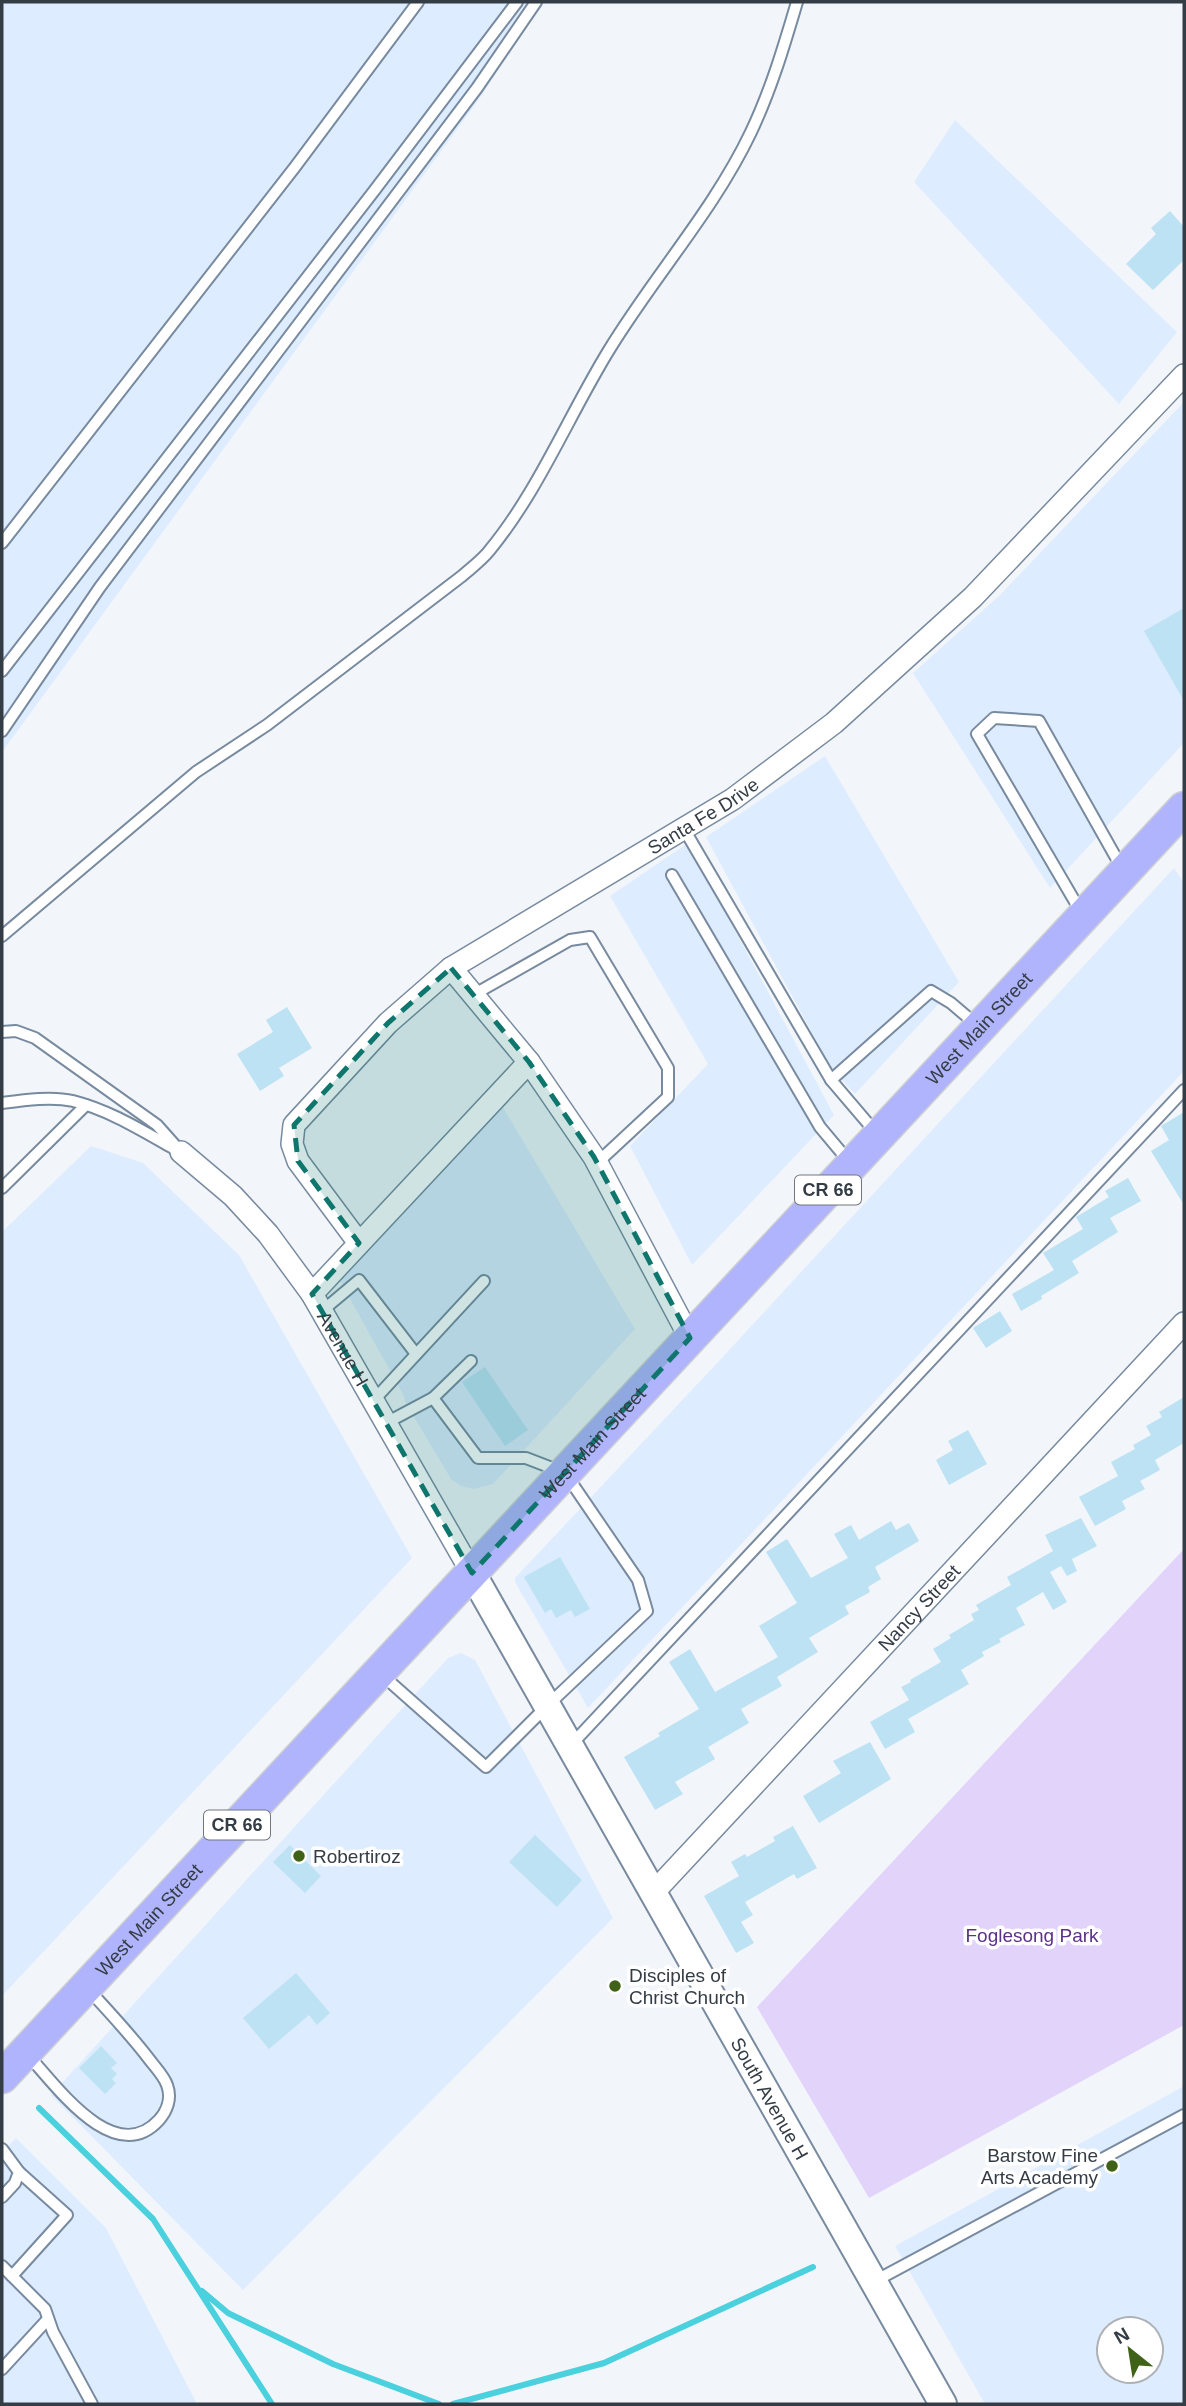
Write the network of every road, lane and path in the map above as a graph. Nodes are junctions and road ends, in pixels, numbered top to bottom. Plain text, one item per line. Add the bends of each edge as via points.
1 (418, 2) edge
2 (517, 2) edge
3 (536, 2) edge
4 (797, 2) edge
5 (1184, 375) edge
6 (2, 543) edge
7 (2, 671) edge
8 (2, 731) edge
9 (1182, 819) edge
10 (684, 829) junction
11 (1125, 872) junction
12 (672, 875) dead end
13 (1084, 916) junction
14 (2, 936) edge
15 (452, 968) junction
16 (473, 995) junction
17 (980, 1028) junction
18 (2, 1032) edge
19 (529, 1062) junction
20 (831, 1080) junction
21 (1184, 1090) edge
22 (2, 1103) edge
23 (86, 1105) junction
24 (878, 1136) junction
25 (181, 1152) junction
26 (597, 1163) junction
27 (852, 1165) junction
28 (2, 1188) edge
29 (359, 1243) junction
30 (484, 1281) dead end
31 (317, 1302) junction
32 (1184, 1323) edge
33 (690, 1338) junction
34 (416, 1354) junction
35 (471, 1361) dead end
36 (433, 1398) junction
37 (373, 1401) junction
38 (386, 1423) junction
39 (565, 1473) junction
40 (472, 1573) junction
41 (379, 1672) junction
42 (548, 1704) junction
43 (571, 1745) junction
44 (653, 1894) junction
45 (86, 1987) junction
46 (25, 2052) junction
47 (2, 2077) edge
48 (1184, 2115) edge
49 (2, 2149) edge
50 (19, 2172) junction
51 (2, 2197) edge
52 (2, 2266) edge
53 (12, 2276) junction
54 (874, 2282) junction
55 (48, 2319) junction
56 (2, 2369) edge
57 (92, 2404) edge
58 (943, 2404) edge

1 - 6 lane
2 - 7 lane
3 - 8 lane via 477,88 100,587
4 - 14 lane via 776,75 750,134 713,198 608,351 513,519 488,552 287,710 196,772
5 - 10 street, Santa Fe Drive via 972,597 834,723 733,799
9 - 11 main road, West Main Street / CR 66
10 - 15 street, Santa Fe Drive
10 - 20 lane
11 - 13 main road, West Main Street / CR 66
11 - 13 lane via 1039,720 994,718 977,734
12 - 27 lane via 820,1127
13 - 17 main road, West Main Street / CR 66
15 - 16 street
15 - 29 street, Santa Fe Drive via 388,1023 294,1125 292,1144 298,1161
16 - 19 street
16 - 26 lane via 570,940 590,937 668,1068 668,1097
17 - 20 lane via 931,991
17 - 24 main road, West Main Street / CR 66
18 - 25 lane via 35,1038 157,1125
19 - 26 street
19 - 29 street
20 - 24 lane
21 - 43 lane
22 - 23 lane via 71,1100
23 - 25 lane
23 - 28 lane
24 - 27 main road, West Main Street / CR 66
25 - 31 street, Avenue H via 233,1196 268,1234
26 - 33 street
27 - 33 main road, West Main Street / CR 66
29 - 31 street
30 - 34 lane
31 - 34 lane via 359,1280
31 - 37 street, Avenue H
32 - 44 street, Nancy Street
33 - 39 main road, West Main Street / CR 66
34 - 37 lane
35 - 36 lane
36 - 38 lane
36 - 39 lane via 478,1458 526,1458
37 - 38 street, Avenue H
38 - 40 street, Avenue H
39 - 40 main road, West Main Street / CR 66
39 - 42 lane via 638,1580 647,1611
40 - 41 main road, West Main Street / CR 66
40 - 42 street, South Avenue H
41 - 42 lane via 486,1767
41 - 45 main road, West Main Street / CR 66
42 - 43 street, South Avenue H
43 - 44 street, South Avenue H
44 - 54 street, South Avenue H
45 - 46 main road, West Main Street / CR 66
45 - 46 lane via 167,2085 167,2108 159,2120 139,2134 104,2129 87,2118
46 - 47 main road, West Main Street / CR 66
48 - 54 lane
49 - 50 lane
50 - 51 lane
50 - 53 lane via 67,2215
52 - 53 lane
53 - 55 lane via 35,2297
54 - 58 street, South Avenue H
55 - 56 lane
55 - 57 lane

